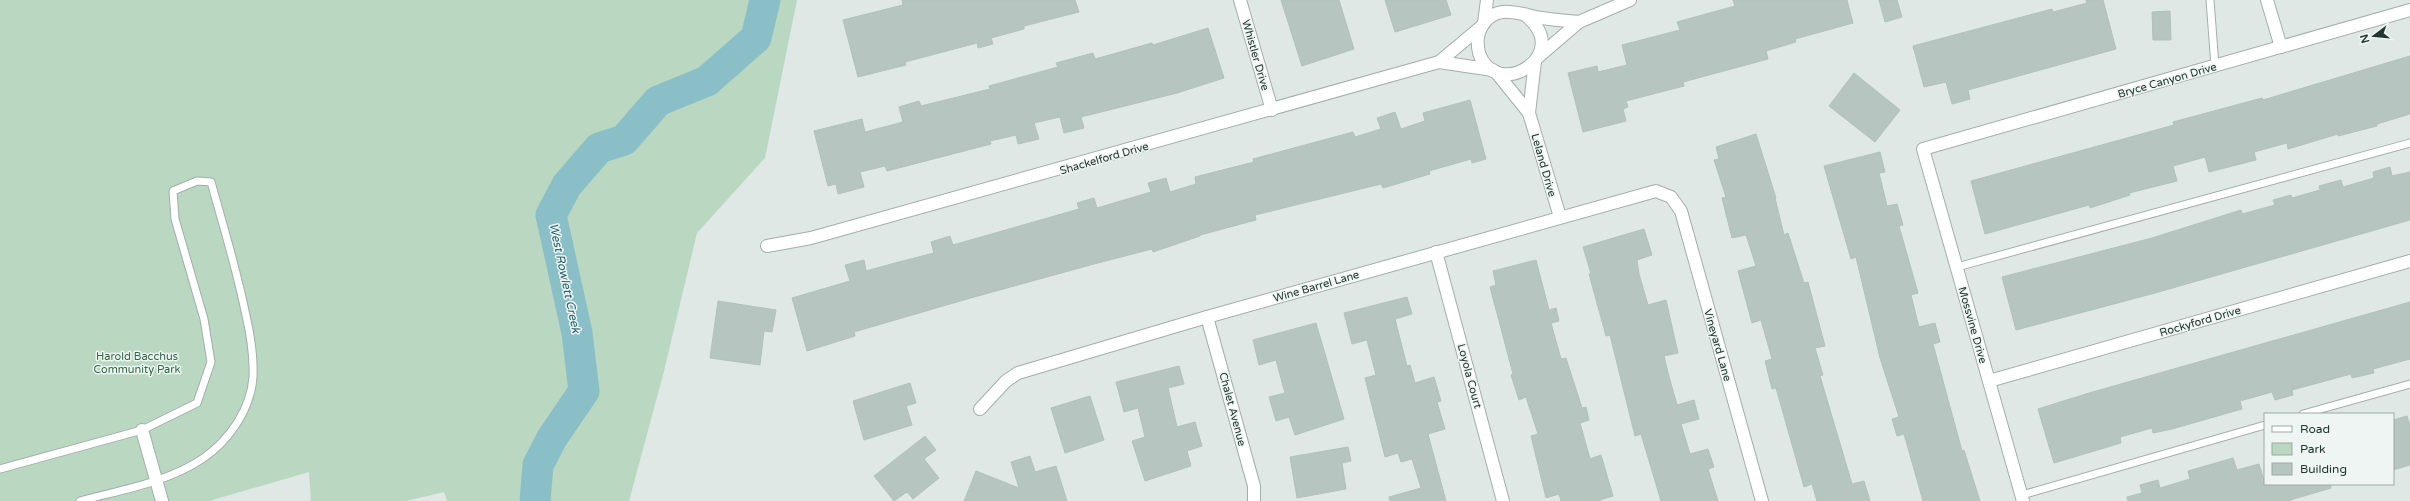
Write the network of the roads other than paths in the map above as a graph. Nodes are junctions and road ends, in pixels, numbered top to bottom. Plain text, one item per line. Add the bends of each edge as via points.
1 (1240, 0) edge
2 (1486, 0) edge
3 (1511, 0) edge
4 (1630, 0) edge
5 (2210, 0) edge
6 (2267, 0) edge
7 (2410, 10) edge
8 (1523, 14) junction
9 (1579, 22) junction
10 (1483, 25) junction
11 (2281, 47) junction
12 (1536, 60) junction
13 (1439, 62) junction
14 (2215, 66) junction
15 (1495, 71) junction
16 (1272, 110) junction
17 (1529, 112) junction
18 (2410, 143) edge
19 (1923, 149) joint
20 (1666, 194) joint
21 (1560, 217) junction
22 (767, 246) dead end
23 (1436, 252) junction
24 (2410, 261) edge
25 (1957, 267) junction
26 (1207, 317) junction
27 (1989, 381) junction
28 (2410, 384) edge
29 (980, 409) dead end
30 (2307, 413) edge
31 (2264, 425) edge
32 (142, 430) junction
33 (0, 470) edge
34 (157, 481) junction
35 (2022, 498) edge
36 (80, 501) edge
37 (162, 501) edge
38 (1254, 501) edge
39 (1503, 501) edge
40 (1762, 501) edge

1 - 16 street, Whistler Drive
2 - 10 street
3 - 8 street
4 - 9 street
5 - 14 lane
6 - 11 street
7 - 11 street, Bryce Canyon Drive
8 - 9 street
8 - 10 street via 1502,12 1493,15
8 - 12 street via 1534,23 1540,36 1540,50
9 - 12 street
10 - 13 street, Shackelford Drive
10 - 15 street via 1478,36 1479,51 1483,60
11 - 14 street, Bryce Canyon Drive
12 - 15 street via 1518,73
12 - 17 street, Leland Drive
13 - 15 street, Shackelford Drive
13 - 16 street, Shackelford Drive
14 - 19 street, Bryce Canyon Drive
15 - 17 street, Leland Drive
16 - 22 street, Shackelford Drive via 811,238
17 - 21 street, Leland Drive
18 - 25 lane
19 - 25 street, Mossvine Drive
20 - 21 street, Wine Barrel Lane via 1648,192
20 - 40 street, Vineyard Lane via 1675,201 1681,211
21 - 23 street, Wine Barrel Lane
23 - 26 street, Wine Barrel Lane
23 - 39 street, Loyola Court
24 - 27 street, Rockyford Drive
25 - 27 street, Mossvine Drive
26 - 29 street, Wine Barrel Lane via 1018,373 1006,381
26 - 38 street, Chalet Avenue via 1254,486
27 - 35 street, Mossvine Drive
28 - 30 lane
31 - 35 lane
32 - 33 lane
32 - 34 street
32 - 34 lane via 197,402 211,362 204,319 175,219 173,191 197,181 211,182 237,270 252,344 253,378 246,406 231,432 202,459
34 - 36 lane
34 - 37 street

